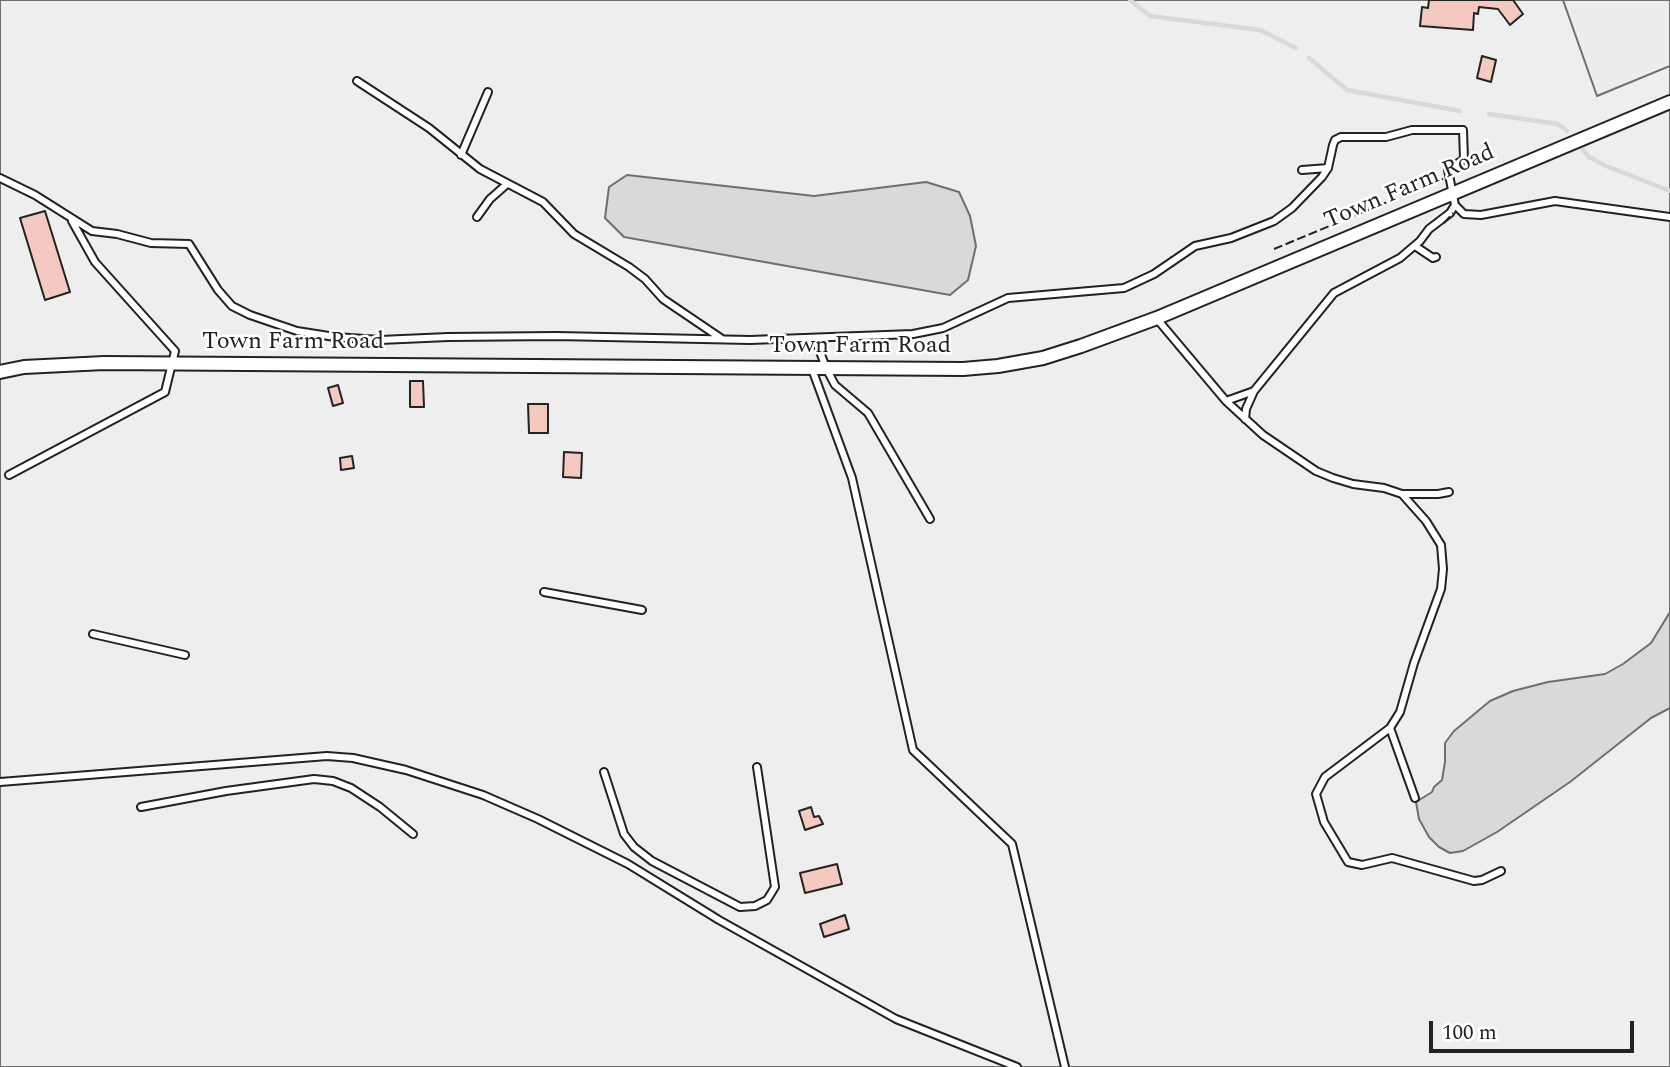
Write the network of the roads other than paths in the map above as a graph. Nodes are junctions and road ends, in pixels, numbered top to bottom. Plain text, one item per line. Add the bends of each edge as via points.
1 (357, 81) dead end
2 (488, 92) dead end
3 (1670, 102) edge
4 (461, 155) junction
5 (1328, 169) junction
6 (1302, 170) dead end
7 (0, 178) edge
8 (507, 184) junction
9 (1454, 199) junction
10 (477, 217) dead end
11 (1670, 217) edge
12 (71, 219) junction
13 (1415, 246) junction
14 (1437, 257) dead end
15 (1157, 318) junction
16 (816, 338) junction
17 (724, 340) junction
18 (171, 364) junction
19 (812, 368) junction
20 (826, 368) junction
21 (0, 372) edge
22 (1254, 390) junction
23 (1226, 401) junction
24 (1245, 419) junction
25 (9, 475) dead end
26 (1449, 492) dead end
27 (1402, 494) junction
28 (930, 519) dead end
29 (544, 592) dead end
30 (642, 610) dead end
31 (93, 634) dead end
32 (185, 655) dead end
33 (1390, 728) junction
34 (757, 767) dead end
35 (604, 772) dead end
36 (0, 782) edge
37 (1415, 798) dead end
38 (141, 807) dead end
39 (413, 834) dead end
40 (1501, 871) dead end
41 (1017, 1067) edge
42 (1065, 1067) edge

1 - 4 lane
2 - 4 lane
3 - 9 street, Town Farm Road
4 - 8 lane
5 - 6 lane
5 - 9 lane via 1335,140 1341,137 1463,130 1464,159 1448,170
5 - 16 lane via 1274,222 1195,246 1124,288 1008,298 943,328 913,334
7 - 12 lane
8 - 10 lane
8 - 17 lane via 543,202 574,234 629,267 663,299
9 - 11 lane via 1464,214 1482,215 1555,201
9 - 13 lane via 1450,213
9 - 15 street, Town Farm Road
12 - 17 lane via 92,231 151,243 189,244 232,306 297,331 380,340
12 - 18 lane via 95,262 175,351
13 - 14 lane
13 - 22 lane via 1334,293
15 - 20 street, Town Farm Road via 1043,358 998,366
15 - 23 lane
16 - 17 lane
16 - 20 lane
18 - 19 street, Town Farm Road
18 - 21 street, Town Farm Road via 68,363
18 - 25 lane via 165,392
19 - 20 street, Town Farm Road
19 - 42 lane via 852,478 913,750 1012,844
20 - 28 lane via 835,385 868,413
22 - 23 lane
22 - 24 lane
23 - 24 lane
24 - 27 lane via 1316,471
26 - 27 lane
27 - 33 lane via 1441,545 1443,569 1441,589 1400,712
29 - 30 lane
31 - 32 lane
33 - 37 lane
33 - 40 lane via 1325,777 1316,794 1324,822 1348,862 1362,865 1392,858 1474,881
34 - 35 lane via 775,887 767,900 740,908 634,847 624,834
36 - 41 lane via 327,756 406,770 538,819 628,864 896,1019
38 - 39 lane via 314,779 351,788

